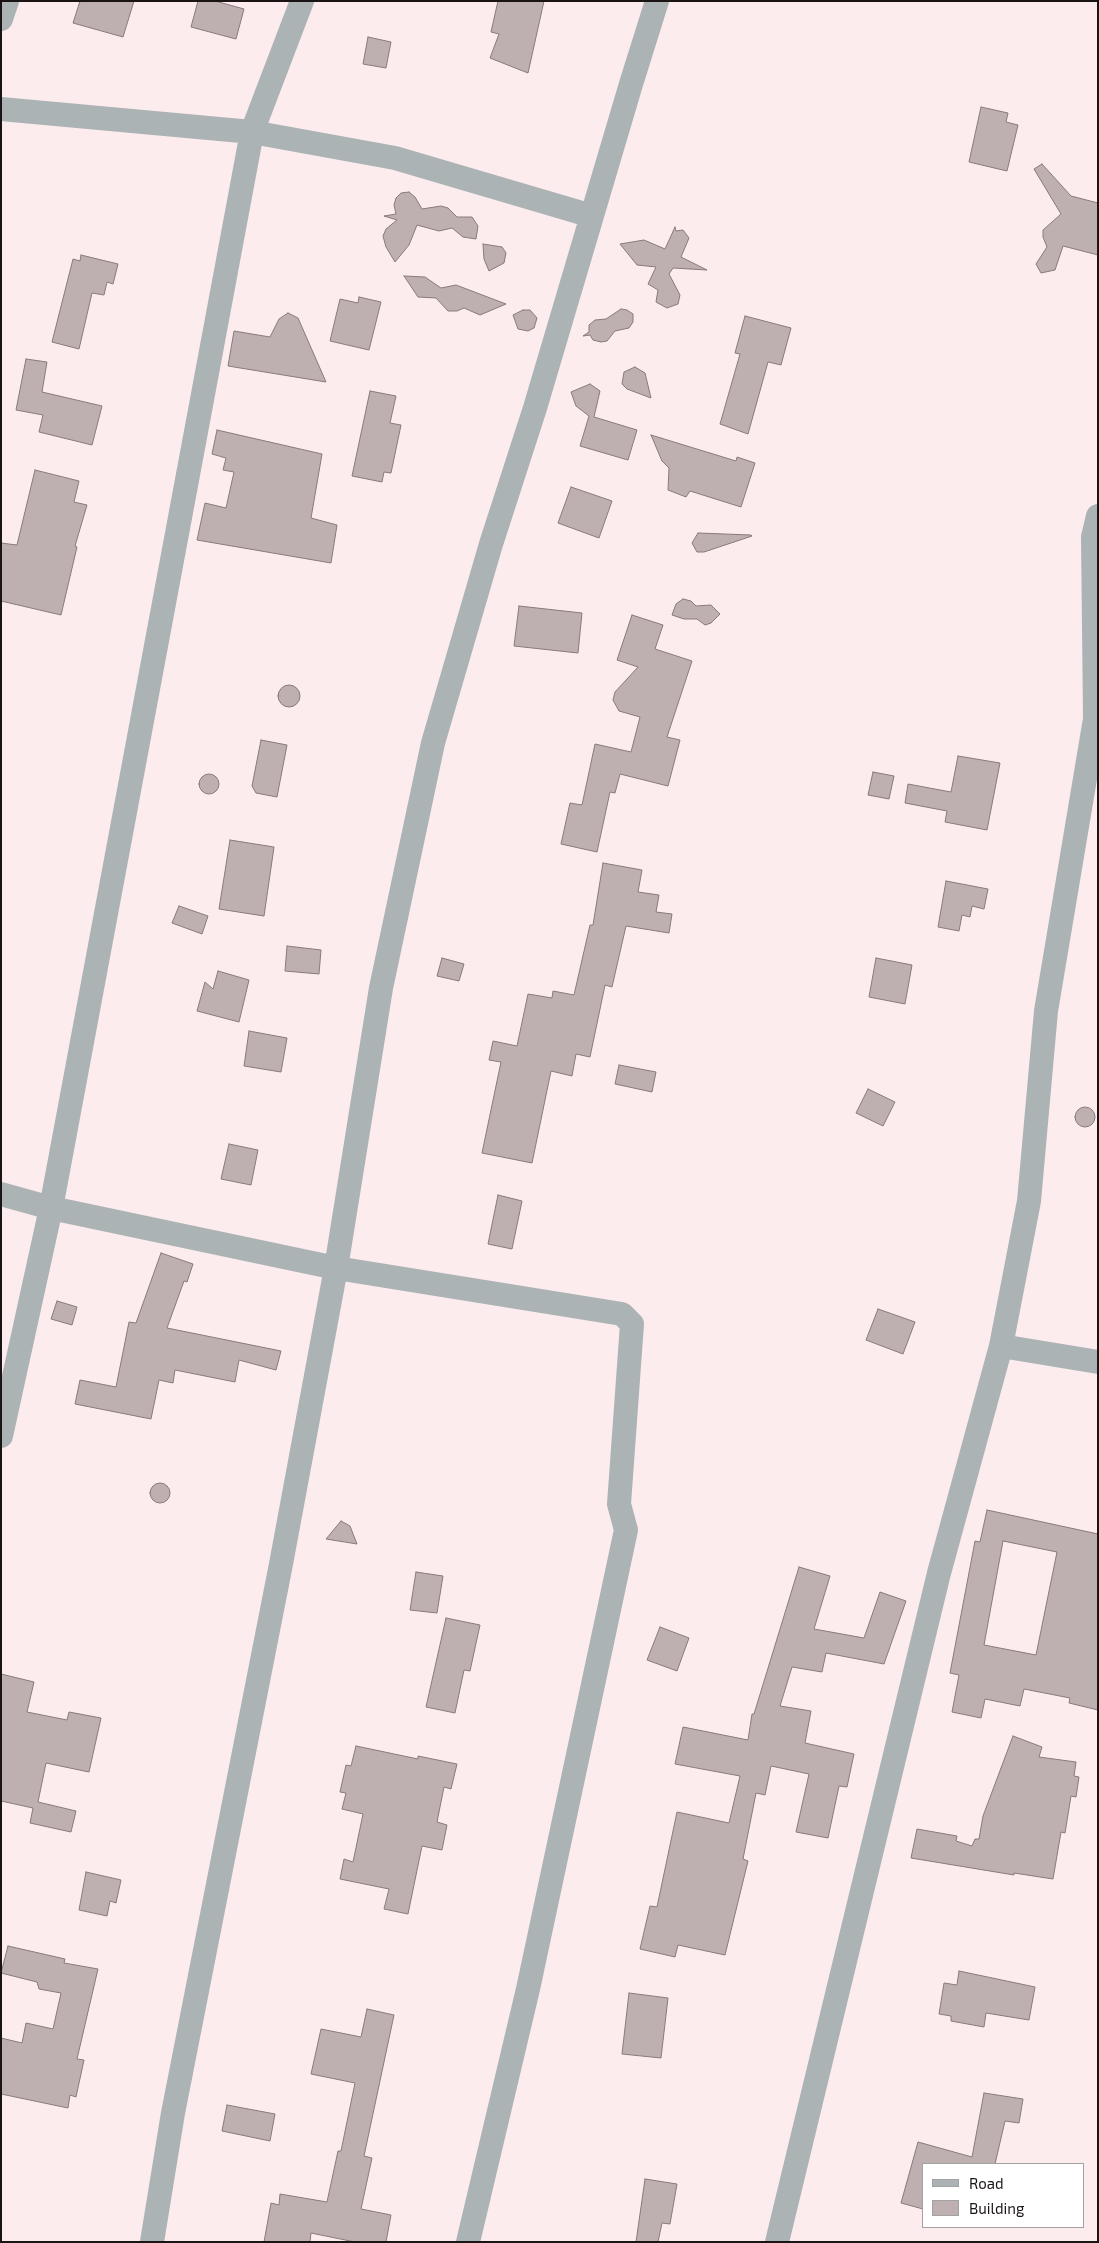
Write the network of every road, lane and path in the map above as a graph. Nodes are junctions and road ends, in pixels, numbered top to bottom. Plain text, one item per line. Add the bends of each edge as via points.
1 (7, 1) edge
2 (302, 1) edge
3 (658, 1) edge
4 (1, 19) edge
5 (1, 109) edge
6 (252, 132) junction
7 (592, 216) junction
8 (1098, 516) edge
9 (1, 1194) edge
10 (51, 1208) junction
11 (336, 1268) junction
12 (1001, 1346) junction
13 (1098, 1362) edge
14 (1, 1436) edge
15 (152, 2242) edge
16 (468, 2242) edge
17 (777, 2242) edge

1 - 4 street
2 - 6 street
3 - 7 street
5 - 6 street
6 - 7 street via 395,158
6 - 10 street
7 - 11 street via 433,743 381,988
8 - 12 street via 1093,537 1095,720 1046,1011 1029,1201
9 - 10 street
10 - 11 street
10 - 14 street
11 - 15 street via 173,2113
11 - 16 street via 622,1314 632,1324 619,1504 626,1530 528,1989
12 - 13 street
12 - 17 street via 939,1573

